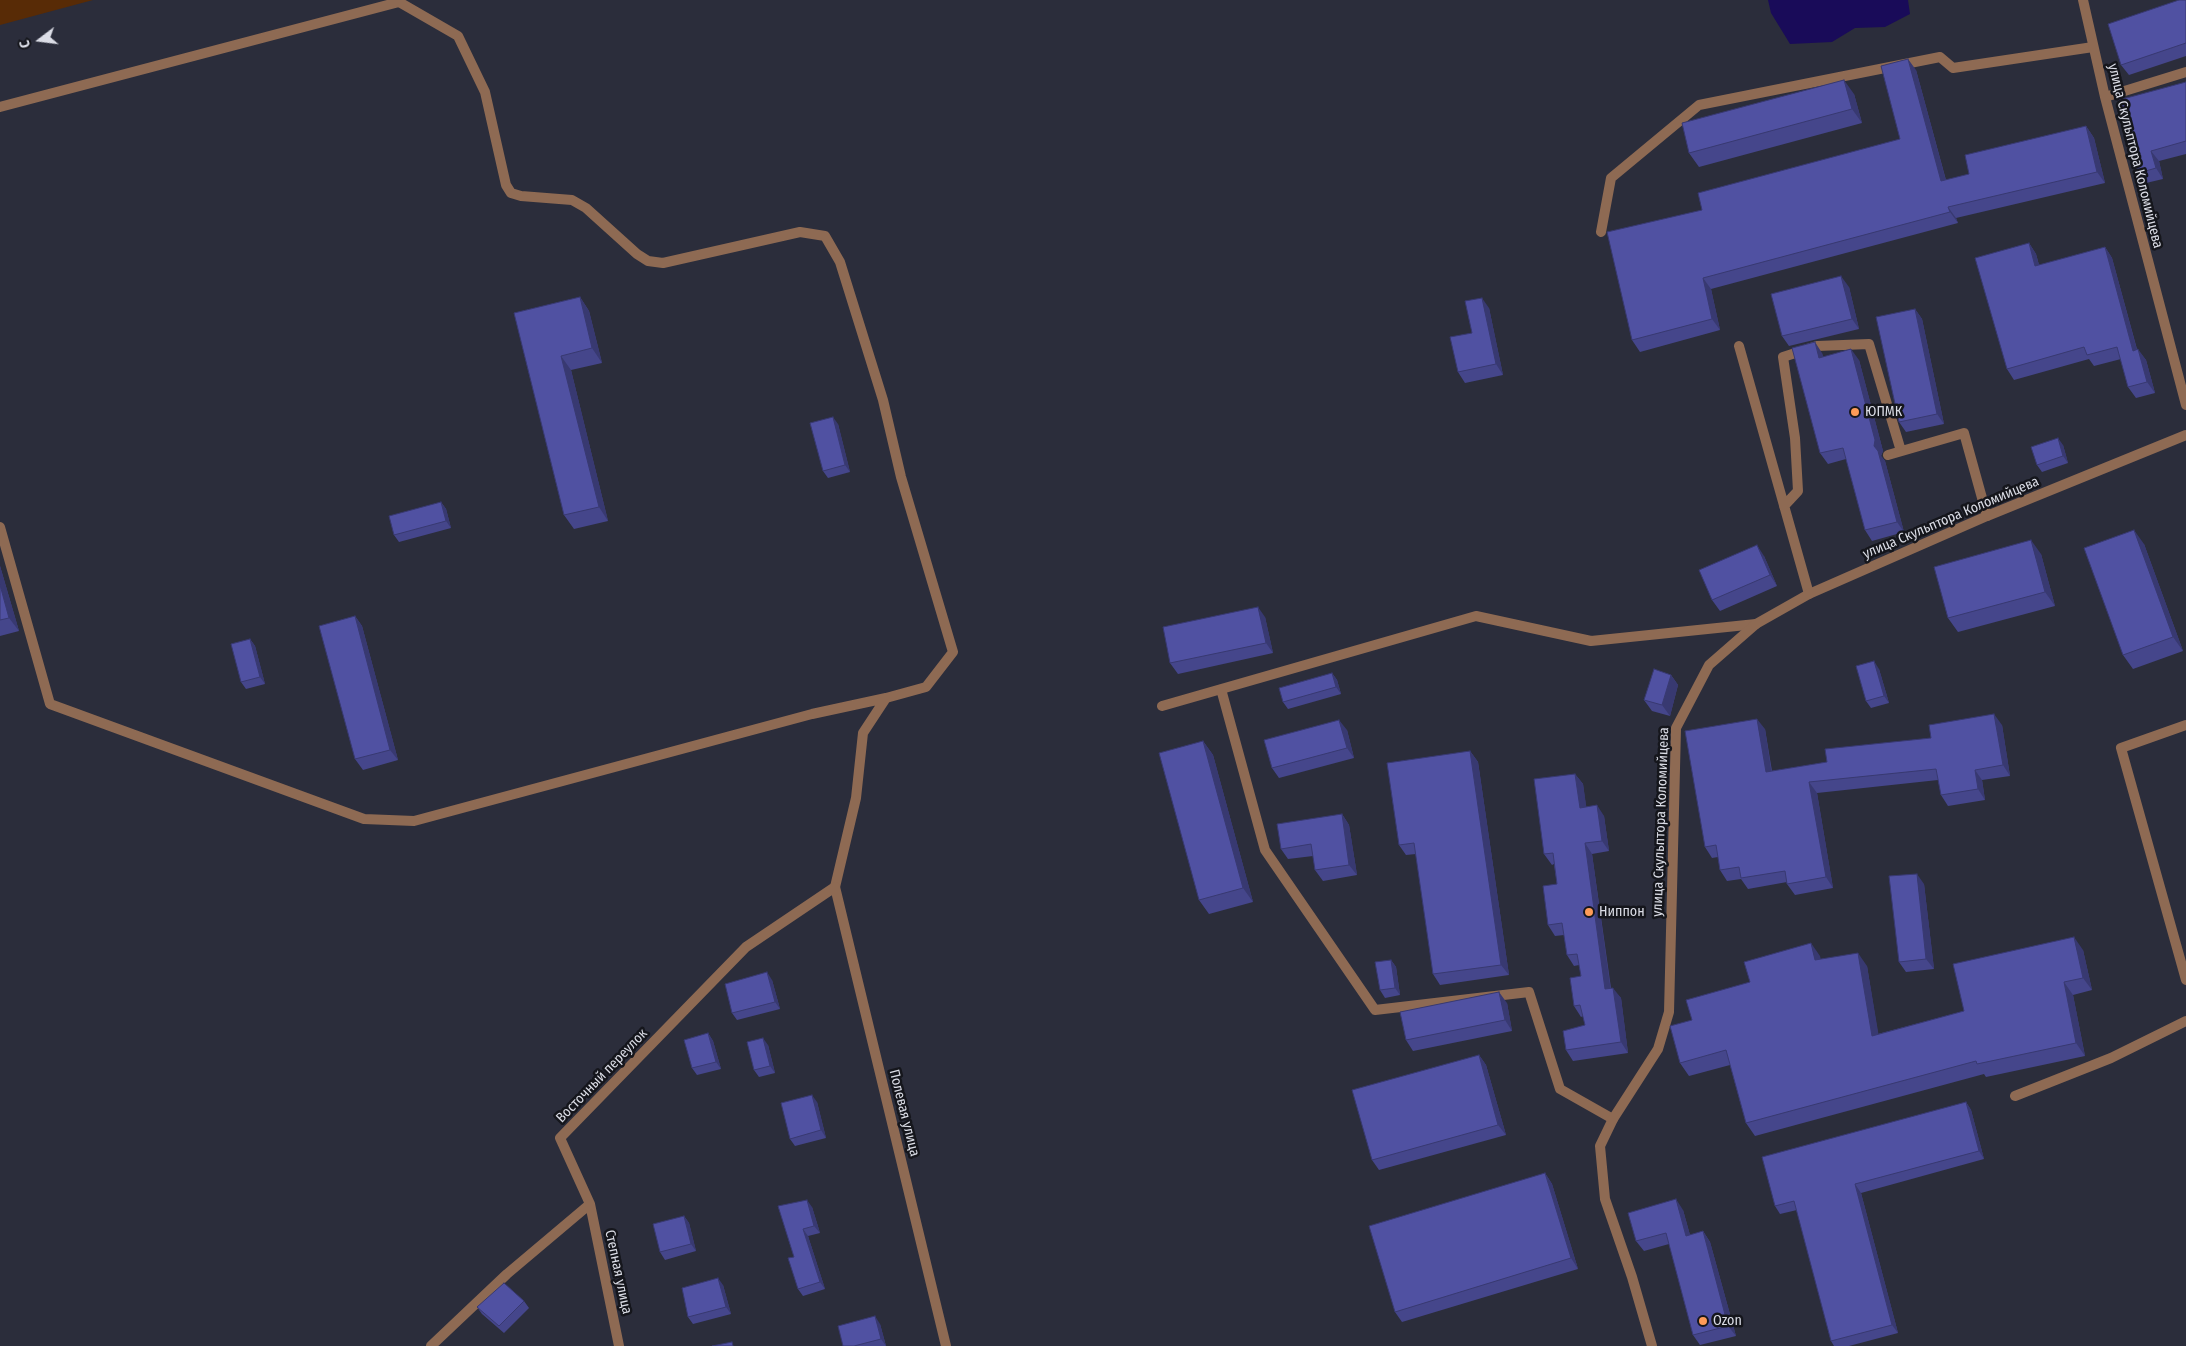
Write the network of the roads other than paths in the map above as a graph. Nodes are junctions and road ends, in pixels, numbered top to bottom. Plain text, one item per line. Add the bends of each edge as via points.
1 (2083, 0) edge
2 (399, 1) edge
3 (2094, 47) junction
4 (2186, 72) edge
5 (2105, 97) junction
6 (0, 107) edge
7 (1601, 232) dead end
8 (1739, 346) dead end
9 (2186, 405) edge
10 (2186, 435) edge
11 (1901, 451) junction
12 (1888, 454) dead end
13 (1784, 506) junction
14 (1987, 516) junction
15 (0, 526) edge
16 (1809, 594) junction
17 (1756, 624) junction
18 (1221, 689) junction
19 (886, 698) junction
20 (1162, 706) dead end
21 (2186, 725) edge
22 (835, 887) junction
23 (2186, 980) edge
24 (2186, 1020) edge
25 (2015, 1096) dead end
26 (1613, 1119) junction
27 (590, 1204) junction
28 (432, 1346) edge
29 (619, 1346) edge
30 (946, 1346) edge
31 (1652, 1346) edge

1 - 3 street, улица Скульптора Коломийцева
2 - 6 street
2 - 19 street via 458,36 485,92 506,185 511,193 572,200 586,208 648,261 663,263 800,232 825,236 840,262 883,400 953,652 926,687
3 - 5 street, улица Скульптора Коломийцева
3 - 7 street via 1953,68 1940,56 1699,105 1611,178
4 - 5 street
5 - 9 street, улица Скульптора Коломийцева
8 - 13 street
10 - 14 street, улица Скульптора Коломийцева
11 - 12 street
11 - 13 street via 1869,344 1817,346 1783,357 1795,438 1798,491
11 - 14 street via 1964,433
13 - 16 street
14 - 16 street, улица Скульптора Коломийцева
15 - 19 street via 50,704 364,819 414,821 812,714
16 - 17 street, улица Скульптора Коломийцева
17 - 18 street via 1592,641 1476,616
17 - 26 street, улица Скульптора Коломийцева via 1708,665 1676,728 1669,1012 1658,1049
18 - 20 street
18 - 26 street via 1265,850 1375,1010 1528,992 1560,1089
19 - 22 street via 863,733 856,798
21 - 23 street via 2121,748
22 - 27 street, Восточный переулок via 746,947 560,1138
22 - 30 street, Полевая улица
24 - 25 street via 2111,1058
26 - 31 street, улица Скульптора Коломийцева via 1600,1146 1605,1199
27 - 28 street via 507,1274
27 - 29 street, Степная улица

